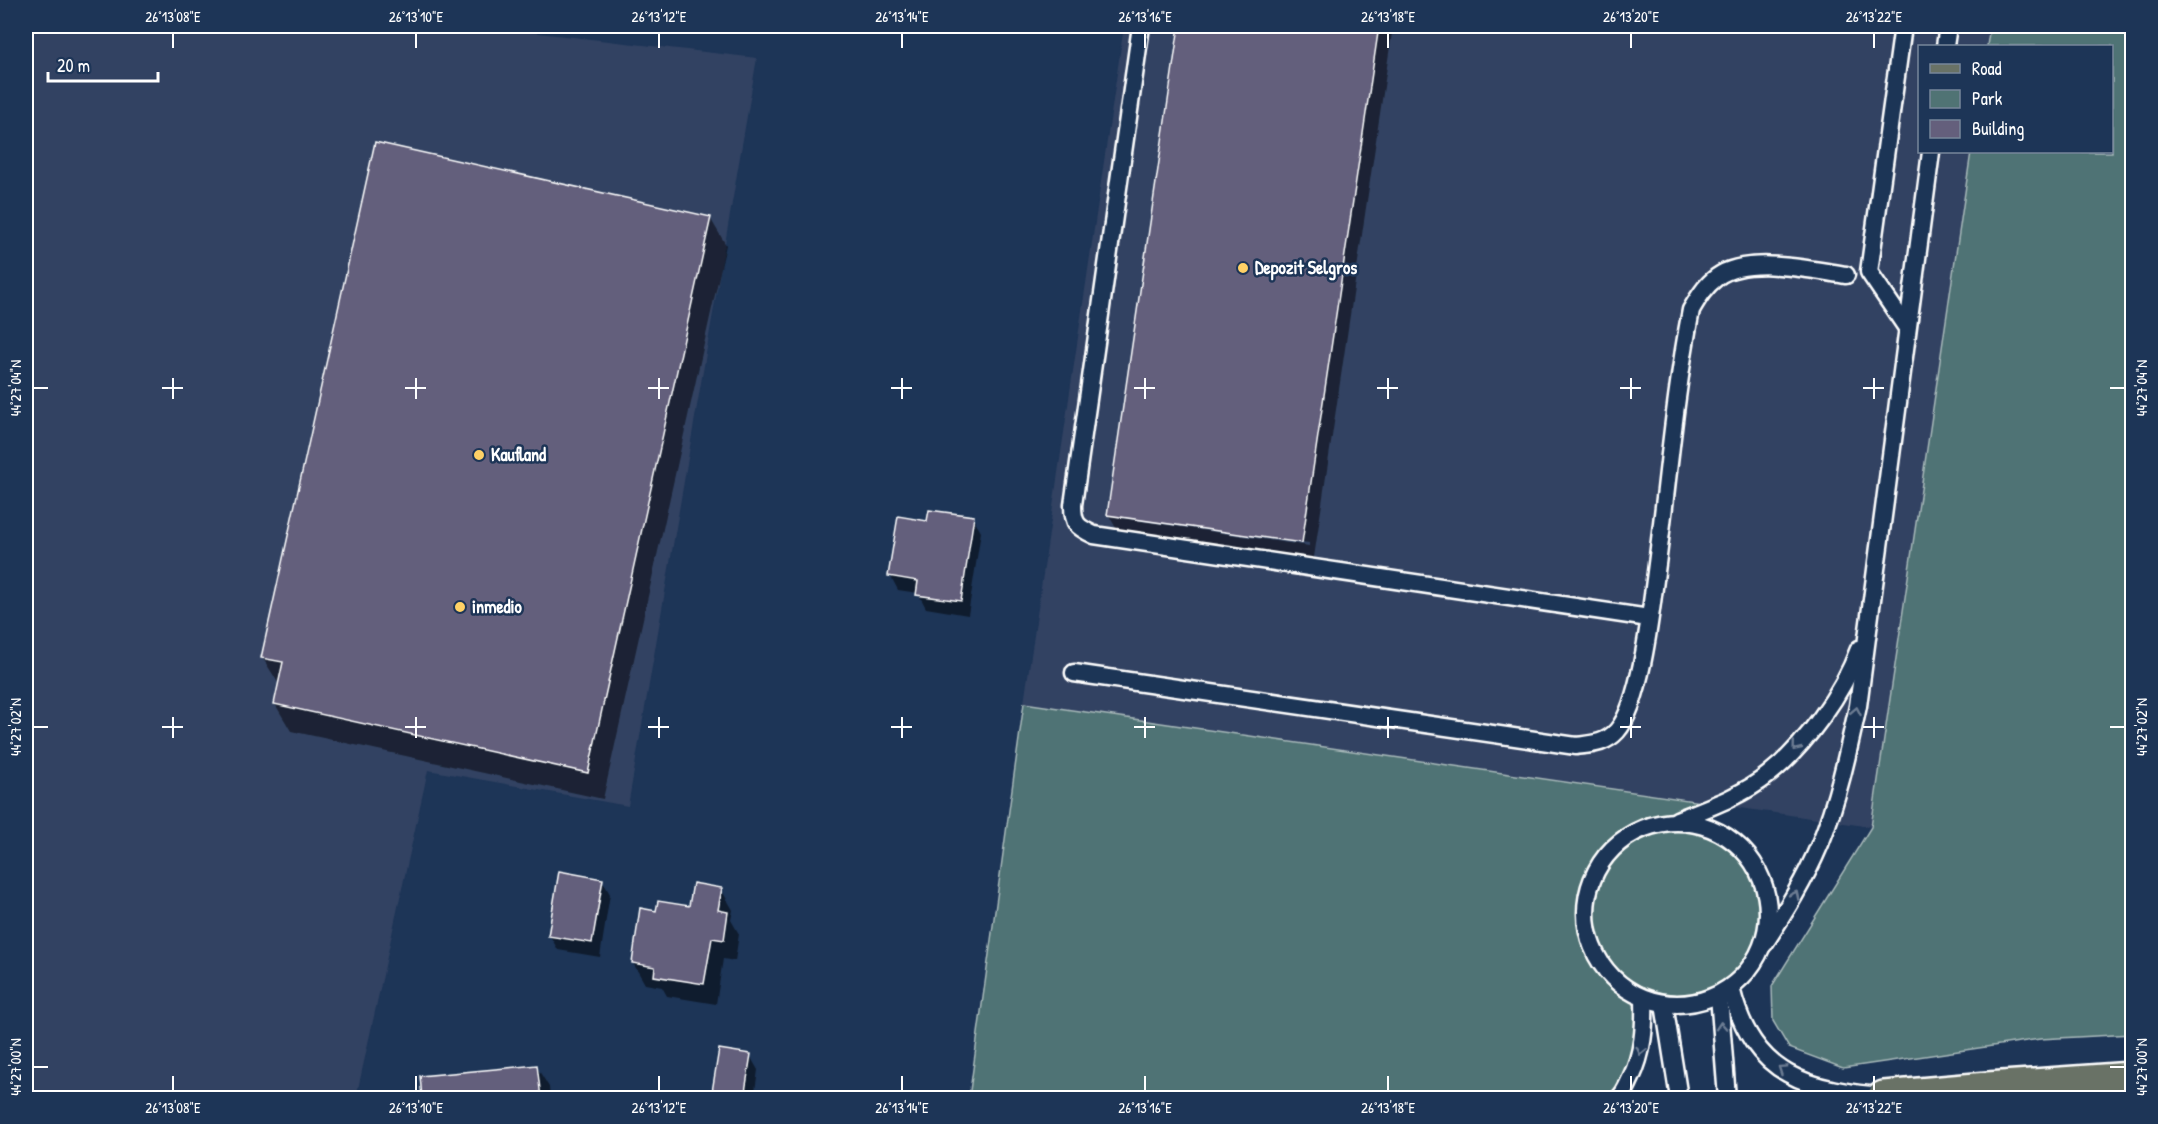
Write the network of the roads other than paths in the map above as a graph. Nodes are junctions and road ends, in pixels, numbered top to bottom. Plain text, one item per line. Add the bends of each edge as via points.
1 (1141, 26) edge
2 (1903, 26) edge
3 (1948, 26) edge
4 (1945, 45) edge
5 (1931, 153) edge
6 (1846, 275) dead end
7 (1907, 328) junction
8 (1649, 618) junction
9 (1867, 625) junction
10 (1074, 673) dead end
11 (1675, 821) junction
12 (1764, 944) junction
13 (1725, 991) junction
14 (1644, 999) junction
15 (1664, 1004) junction
16 (2133, 1078) edge
17 (1618, 1098) edge
18 (1679, 1098) edge
19 (1727, 1098) edge
20 (1891, 1098) edge

1 - 8 lane via 1073,505 1073,518 1080,528 1094,535
2 - 7 lane via 1869,272
3 - 4 lane
5 - 7 lane
6 - 8 lane via 1783,266 1741,268 1718,276 1702,291 1691,310
7 - 9 lane
8 - 10 lane via 1628,713 1617,731 1600,744 1576,746
9 -> 11 lane via 1852,667 1821,716 1789,755 1767,776 1736,794
12 -> 9 lane via 1791,904 1820,844 1842,777 1858,706
11 - 12 lane via 1701,824 1724,834 1744,850 1767,894 1769,920
11 - 14 lane via 1644,827 1617,843 1597,868 1586,897 1586,929 1597,958 1617,983
12 - 13 lane via 1747,972
13 - 15 lane via 1692,1004
19 -> 13 lane
20 -> 13 lane via 1801,1082 1776,1066 1745,1029
14 - 15 lane
14 -> 17 lane via 1645,1023 1637,1067
15 - 18 lane
16 - 20 main road

